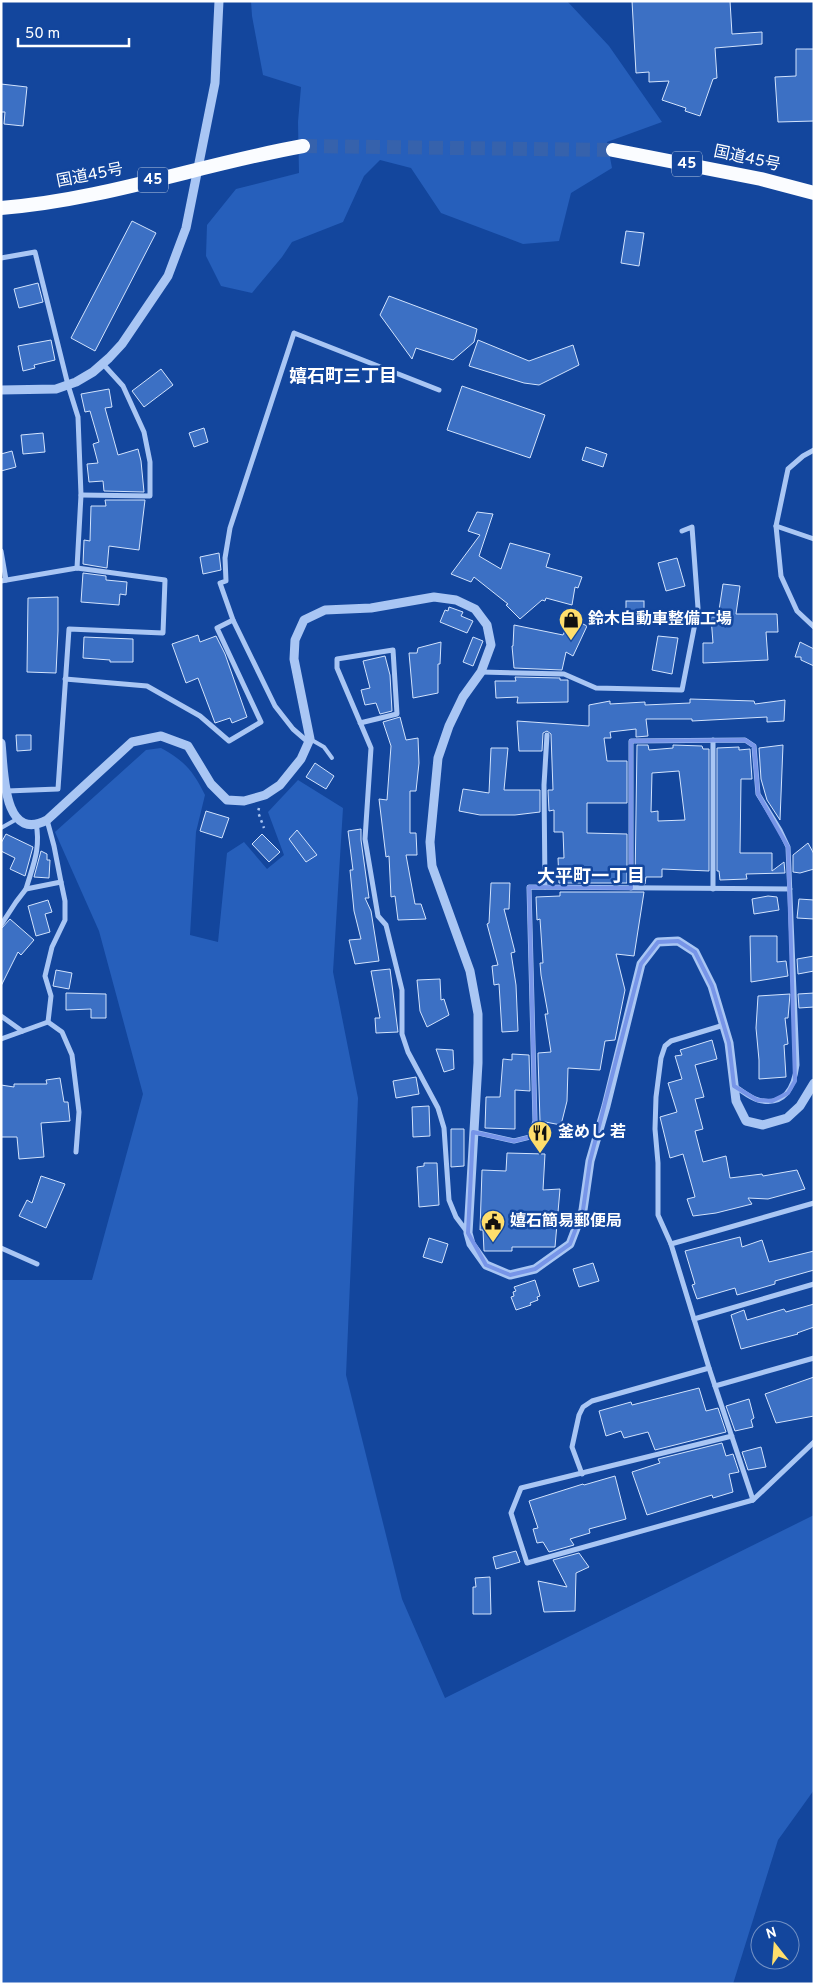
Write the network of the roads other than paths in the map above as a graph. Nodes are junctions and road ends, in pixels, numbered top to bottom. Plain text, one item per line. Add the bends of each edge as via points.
1 (219, 1) edge
2 (302, 146) tunnel mouth
3 (613, 150) tunnel mouth
4 (814, 193) edge
5 (1, 208) edge
6 (1, 258) edge
7 (103, 364) junction
8 (68, 385) junction
9 (1, 390) edge
10 (439, 390) dead end
11 (814, 450) edge
12 (82, 496) junction
13 (776, 526) junction
14 (682, 531) dead end
15 (814, 539) edge
16 (1, 551) edge
17 (77, 568) junction
18 (4, 581) edge
19 (233, 620) junction
20 (814, 627) edge
21 (481, 672) junction
22 (65, 679) junction
23 (360, 723) junction
24 (547, 734) dead end
25 (713, 740) junction
26 (309, 741) junction
27 (1, 743) edge
28 (332, 758) dead end
29 (7, 791) junction
30 (17, 819) junction
31 (47, 820) junction
32 (36, 824) junction
33 (1, 828) edge
34 (62, 882) junction
35 (545, 887) junction
36 (631, 888) junction
37 (713, 889) junction
38 (26, 890) junction
39 (790, 890) junction
40 (1, 925) edge
41 (1, 1016) edge
42 (48, 1022) junction
43 (724, 1025) junction
44 (22, 1031) junction
45 (1, 1039) edge
46 (814, 1083) edge
47 (734, 1086) junction
48 (473, 1132) junction
49 (76, 1152) dead end
50 (814, 1203) edge
51 (468, 1233) junction
52 (671, 1244) junction
53 (1, 1248) edge
54 (37, 1264) dead end
55 (814, 1284) edge
56 (694, 1319) junction
57 (814, 1358) edge
58 (709, 1368) junction
59 (715, 1386) junction
60 (732, 1436) junction
61 (814, 1442) edge
62 (582, 1474) junction
63 (754, 1500) junction

1 - 7 street via 215,83 186,228 168,276 122,344
2 - 5 highway, 国道45号 / 45, bridge via 255,154 103,192
3 - 4 highway, 国道45号 / 45 via 761,179
6 - 8 street via 35,252
7 - 8 street
7 - 12 street via 122,386 144,432 150,462 150,496
8 - 9 street via 56,389
8 - 12 street via 78,418
10 - 19 street via 294,333 230,528 226,581 220,583
11 - 13 street via 788,469
12 - 17 street
13 - 15 street
13 - 20 street via 781,576 797,612
14 - 21 street via 692,527 698,608 682,690 596,688 564,674
16 - 18 street
17 - 18 street
17 - 22 street via 164,580 163,633 69,629
19 - 22 street via 217,628 261,722 228,741 200,716 147,686
19 - 26 street via 275,706 293,729
21 - 26 street via 491,646 488,624 475,609 456,600 434,597 371,608 324,610 304,620 295,640 294,660
21 - 48 street via 448,726 438,758 430,842 432,866 470,971 478,1014
22 - 29 street via 58,789
23 - 23 street via 337,668 337,659 393,650 397,714
23 - 51 street via 371,748 367,848 378,916 386,925 402,990 402,1034 438,1108 444,1128 449,1200
24 - 35 street
25 - 36 street via 631,742
25 - 37 street
25 - 39 street via 745,740 754,746 758,794 788,847
26 - 28 lane via 324,747
26 - 31 street via 301,759 280,785 265,795 244,801 227,800 211,784 188,746 161,736 132,742
27 - 29 street
29 - 30 street via 9,807
30 - 32 street
30 - 33 lane
31 - 32 street
31 - 34 street
32 - 38 street via 38,854
34 - 38 street
34 - 42 street via 65,920 52,947 45,976 51,996
35 - 36 street
35 - 48 street via 530,887 535,1121 530,1136 514,1141
36 - 37 street
37 - 39 street
38 - 40 street
39 - 47 street via 795,1081 788,1093 772,1101 756,1100
41 - 44 street
42 - 44 street
42 - 49 street via 62,1032 72,1055 79,1112
43 - 47 street
43 - 51 street via 712,986 695,952 678,941 658,942 642,964 590,1161 583,1210 570,1244 535,1269 510,1275 486,1265
43 - 52 street via 671,1041 660,1058 656,1097 658,1215
44 - 45 street
46 - 47 street via 800,1106 787,1118 763,1125 746,1120 736,1101
48 - 51 street
50 - 52 street
52 - 56 street
53 - 54 street
55 - 56 street
56 - 58 street
57 - 59 street
58 - 59 street
58 - 62 street via 583,1407 572,1447
59 - 60 street
60 - 62 street
60 - 63 street
61 - 63 street
62 - 63 street via 521,1488 510,1513 527,1563

